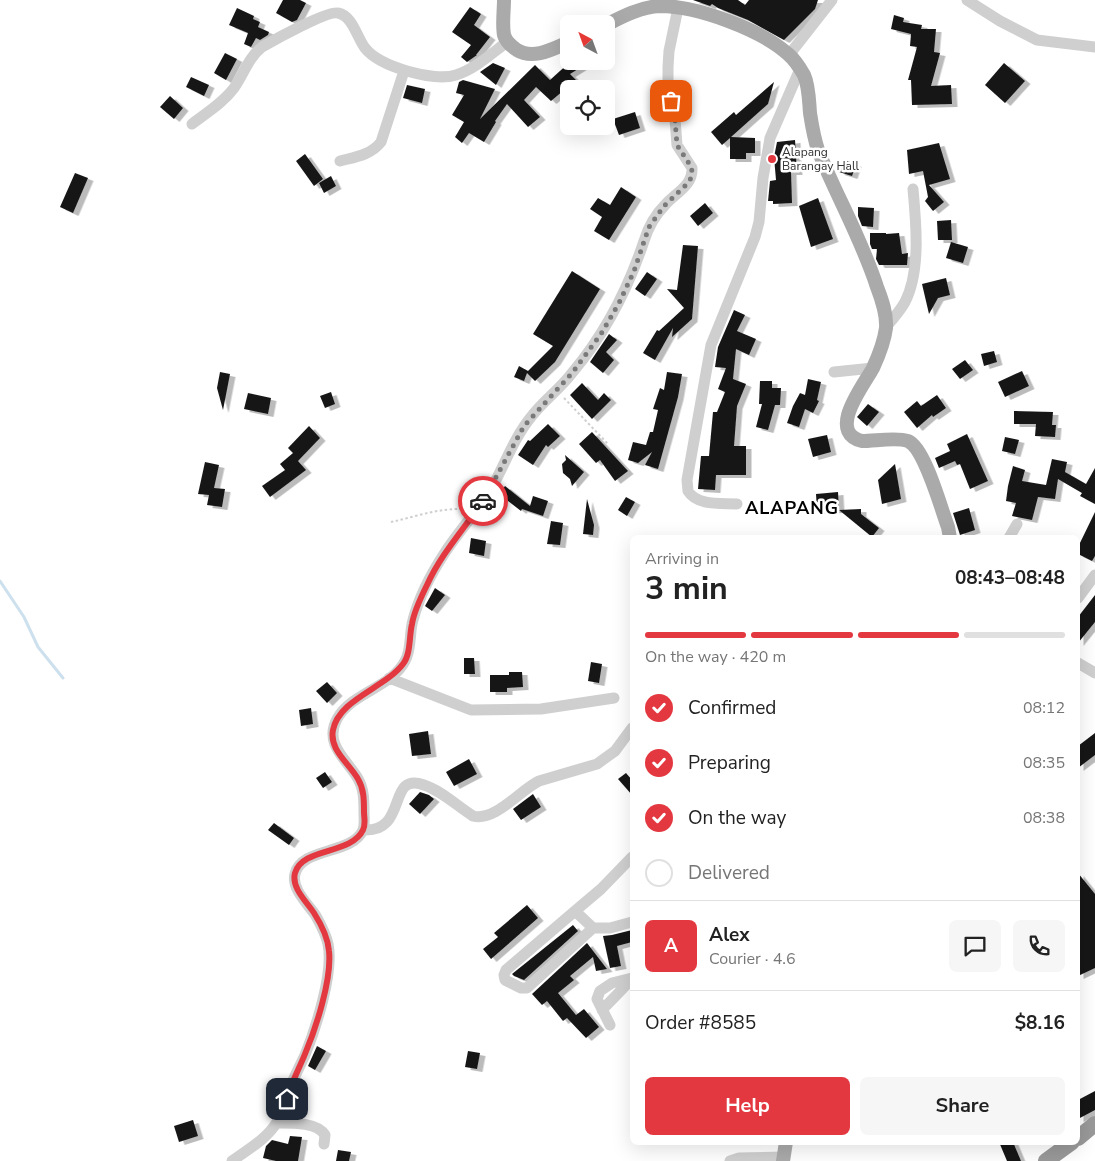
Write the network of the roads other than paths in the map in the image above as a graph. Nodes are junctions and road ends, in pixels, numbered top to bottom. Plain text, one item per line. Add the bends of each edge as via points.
1 (504, 0) edge
2 (832, 0) edge
3 (966, 0) edge
4 (678, 8) junction
5 (615, 20) edge
6 (507, 42) junction
7 (560, 45) edge
8 (1095, 47) edge
9 (789, 55) junction
10 (800, 68) junction
11 (404, 71) junction
12 (192, 124) dead end
13 (340, 161) dead end
14 (913, 189) dead end
15 (886, 327) junction
16 (873, 368) junction
17 (834, 372) dead end
18 (736, 504) dead end
19 (1017, 524) dead end
20 (949, 535) edge
21 (1011, 535) edge
22 (1095, 575) edge
23 (1080, 595) edge
24 (1080, 664) edge
25 (1095, 673) edge
26 (389, 678) junction
27 (614, 698) dead end
28 (630, 731) edge
29 (363, 830) junction
30 (630, 858) edge
31 (630, 868) edge
32 (618, 872) junction
33 (575, 911) junction
34 (630, 923) edge
35 (593, 928) junction
36 (630, 980) edge
37 (610, 1025) dead end
38 (277, 1122) junction
39 (1095, 1124) edge
40 (1080, 1136) edge
41 (324, 1144) dead end
42 (786, 1145) edge
43 (1068, 1145) edge
44 (784, 1159) edge
45 (232, 1161) edge
46 (730, 1161) edge
47 (1046, 1161) edge

1 - 6 main road
2 - 9 street
3 - 8 street via 1037,40
4 - 5 main road via 659,6 643,9
4 - 9 main road via 736,24
4 - 26 street via 669,51 668,83 677,145 692,168 691,178 655,217 634,271 610,318 573,372 524,426 478,509 444,555 426,585 412,622 405,661
6 - 7 main road via 520,52 529,54
6 - 11 street via 454,76
9 - 10 main road
10 - 15 main road via 805,78 813,135 864,250 882,302
10 - 18 street via 770,138 755,237 711,345 687,480 688,491 694,498
11 - 12 street via 370,54 344,15 327,14 262,47 234,88
11 - 13 street via 381,142 373,150
14 - 15 street via 916,228 913,274 905,301
15 - 16 main road via 882,348
16 - 17 street
16 - 20 main road via 849,410 846,427 857,440 906,440 916,446
19 - 21 street
22 - 23 street
24 - 25 street
26 - 27 street via 471,710 541,709
26 - 29 street via 348,707 333,729 333,743 363,790
28 - 29 street via 615,751 597,764 531,785 490,815 473,816 430,787 415,782 407,784 402,791 386,824 374,831
29 - 38 street via 346,845 308,859 295,874 296,886 327,941 328,970 306,1053
30 - 32 street
31 - 32 street
32 - 33 street
33 - 35 street
33 - 35 street via 506,970 505,980 527,988
34 - 35 street
36 - 37 street via 602,1010
38 - 41 street via 319,1129 324,1133
38 - 45 street via 262,1140
39 - 40 highway
42 - 44 main road
43 - 47 highway
44 - 46 street via 739,1158

